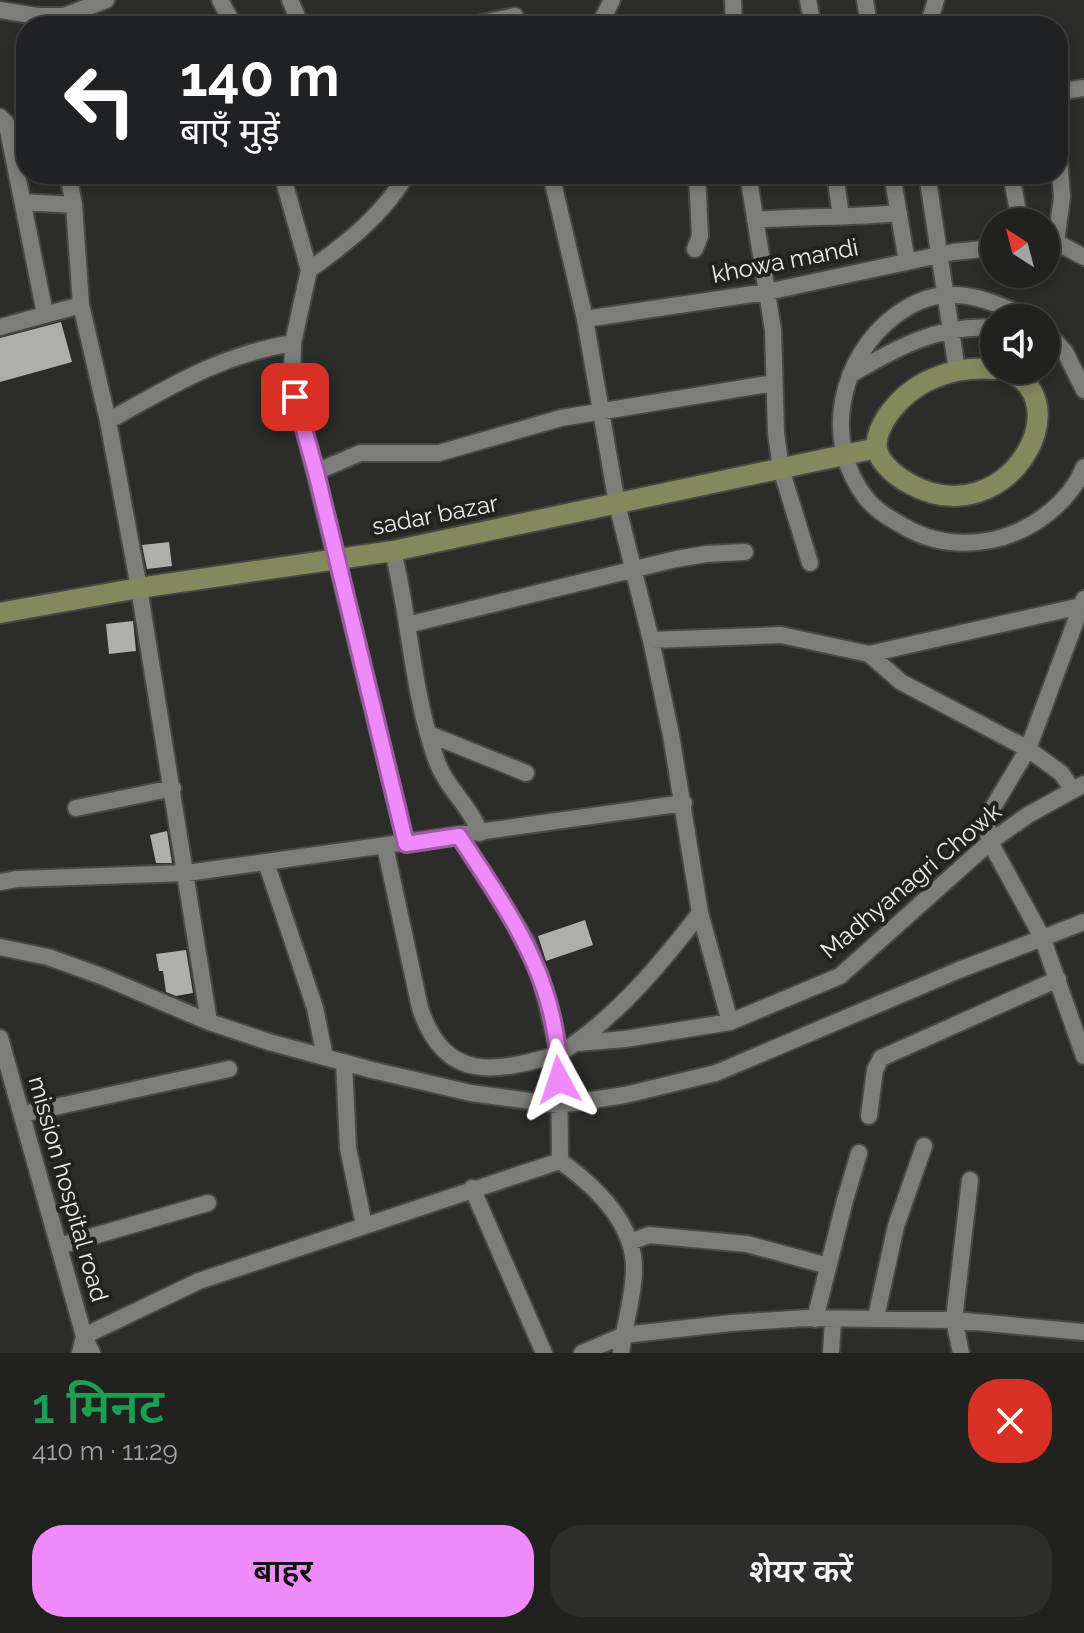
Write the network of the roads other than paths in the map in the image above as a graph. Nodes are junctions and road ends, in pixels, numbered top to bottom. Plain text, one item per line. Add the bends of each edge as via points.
1 (106, 0) edge
2 (0, 10) edge
3 (21, 16) edge
4 (64, 16) edge
5 (0, 117) edge
6 (16, 169) edge
7 (19, 184) edge
8 (67, 184) edge
9 (285, 184) edge
10 (401, 184) edge
11 (553, 184) edge
12 (697, 184) edge
13 (750, 184) edge
14 (836, 184) edge
15 (894, 184) edge
16 (929, 184) edge
17 (1013, 184) edge
18 (1061, 184) edge
19 (23, 202) junction
20 (66, 204) junction
21 (1017, 208) edge
22 (1059, 208) edge
23 (899, 213) junction
24 (841, 217) junction
25 (755, 220) junction
26 (1060, 246) edge
27 (695, 249) dead end
28 (980, 250) edge
29 (941, 255) junction
30 (1084, 257) edge
31 (907, 262) junction
32 (309, 270) junction
33 (767, 292) junction
34 (947, 295) junction
35 (996, 304) edge
36 (81, 305) junction
37 (45, 314) junction
38 (585, 319) junction
39 (0, 327) edge
40 (980, 328) edge
41 (952, 329) junction
42 (293, 343) junction
43 (1060, 346) edge
44 (980, 369) edge
45 (957, 370) junction
46 (850, 375) junction
47 (774, 383) junction
48 (1043, 384) edge
49 (1052, 389) dead end
50 (1084, 390) edge
51 (602, 410) junction
52 (108, 421) junction
53 (877, 448) junction
54 (846, 455) junction
55 (1044, 461) dead end
56 (1084, 467) edge
57 (781, 469) junction
58 (316, 472) junction
59 (617, 504) junction
60 (393, 551) junction
61 (745, 552) dead end
62 (335, 559) junction
63 (810, 563) dead end
64 (633, 568) junction
65 (139, 588) junction
66 (1083, 603) edge
67 (0, 613) edge
68 (407, 625) junction
69 (651, 640) junction
70 (869, 654) junction
71 (429, 734) junction
72 (1028, 749) junction
73 (526, 773) dead end
74 (1079, 787) edge
75 (173, 788) junction
76 (684, 803) junction
77 (76, 808) dead end
78 (480, 833) junction
79 (459, 836) junction
80 (990, 842) junction
81 (406, 844) junction
82 (385, 846) junction
83 (266, 862) junction
84 (187, 873) junction
85 (0, 882) edge
86 (700, 913) junction
87 (1084, 922) edge
88 (1042, 937) junction
89 (0, 947) edge
90 (1058, 979) junction
91 (209, 1022) junction
92 (730, 1022) junction
93 (0, 1038) edge
94 (577, 1043) junction
95 (559, 1054) junction
96 (1084, 1056) edge
97 (325, 1057) junction
98 (344, 1062) junction
99 (229, 1069) dead end
100 (559, 1105) junction
101 (23, 1114) junction
102 (869, 1116) dead end
103 (924, 1146) dead end
104 (859, 1153) dead end
105 (560, 1161) junction
106 (970, 1180) dead end
107 (472, 1188) junction
108 (208, 1203) dead end
109 (364, 1225) junction
110 (630, 1242) junction
111 (59, 1246) junction
112 (828, 1266) junction
113 (876, 1317) junction
114 (815, 1319) junction
115 (833, 1320) junction
116 (954, 1320) junction
117 (1084, 1332) edge
118 (624, 1335) junction
119 (84, 1336) junction
120 (80, 1353) edge
121 (92, 1353) edge
122 (544, 1353) edge
123 (582, 1353) edge
124 (621, 1353) edge
125 (831, 1353) edge
126 (961, 1353) edge

1 - 4 street
2 - 3 street
5 - 6 street
7 - 19 street
8 - 20 street
9 - 32 street
10 - 32 street via 364,228
11 - 38 street
12 - 27 street via 700,236
13 - 25 street
14 - 24 street
15 - 23 street
16 - 29 street
17 - 21 street
18 - 22 street
19 - 20 street
19 - 37 street
20 - 36 street
23 - 24 street
23 - 31 street
24 - 25 street
25 - 33 street
26 - 30 street
28 - 29 street, khowa mandi
29 - 31 street, khowa mandi
29 - 34 street
31 - 33 street, khowa mandi
32 - 42 street
33 - 38 street, khowa mandi
33 - 47 street
34 - 35 street
34 - 41 street
34 - 46 street via 923,300 887,322 869,339
36 - 37 street
36 - 52 street
37 - 39 street
38 - 51 street
40 - 41 street
41 - 45 street
41 - 46 street via 895,348
42 - 52 street via 210,365
42 - 58 street via 292,379
43 - 50 street
44 - 45 main road
45 - 53 main road via 932,377 895,405 878,434
46 - 54 street via 841,408
47 - 51 street
47 - 57 street
48 - 49 main road
51 - 58 street via 439,453 360,453
51 - 59 street
52 - 65 street
53 - 54 main road, sadar bazar
53 - 55 main road via 903,480 946,497 995,490
54 - 56 street via 868,501 917,534 944,543 1004,538 1038,520 1063,501
54 - 57 main road, sadar bazar
57 - 59 main road, sadar bazar
57 - 63 street
58 - 62 street
59 - 60 main road, sadar bazar
59 - 64 street
60 - 62 main road, sadar bazar
60 - 68 street
61 - 64 street
62 - 65 main road, sadar bazar
62 - 81 street
64 - 68 street
64 - 69 street
65 - 67 main road, sadar bazar
65 - 75 street
66 - 70 street
66 - 72 street
68 - 71 street
69 - 70 street via 781,635
69 - 76 street
70 - 72 street via 901,682
71 - 73 street
71 - 78 street via 441,775 473,815
72 - 74 street
72 - 80 street via 992,809
74 - 80 street, Madhyanagri Chowk
75 - 77 street
75 - 84 street
76 - 78 street
76 - 86 street
78 - 79 street
79 - 81 street
79 - 95 street via 529,949
80 - 88 street
80 - 92 street, Madhyanagri Chowk via 840,976
81 - 82 street
82 - 83 street
82 - 95 street via 420,1008 435,1041 467,1065 491,1069
83 - 84 street
83 - 97 street via 315,1008
84 - 85 street
84 - 91 street
86 - 92 street
86 - 94 street via 646,979
87 - 88 street
88 - 90 street
88 - 100 street via 716,1073
89 - 91 street via 57,960
90 - 96 street
90 - 102 street via 881,1058
91 - 97 street
92 - 94 street, Madhyanagri Chowk
93 - 101 street, mission hospital road
94 - 95 street
95 - 100 street
97 - 98 street
98 - 100 street via 471,1093
98 - 109 street via 348,1148
99 - 101 street
100 - 105 street
101 - 111 street, mission hospital road
103 - 113 street via 896,1226
104 - 112 street
105 - 107 street
105 - 110 street via 587,1180
106 - 116 street
107 - 109 street
107 - 122 street
108 - 111 street
109 - 119 street via 199,1281
110 - 112 street via 649,1235 747,1244
110 - 118 street via 634,1270
111 - 119 street, mission hospital road
112 - 114 street
113 - 115 street
113 - 116 street
114 - 115 street
114 - 118 street
115 - 125 street
116 - 117 street
116 - 126 street
118 - 123 street
118 - 124 street
119 - 120 street
119 - 121 street, mission hospital road

